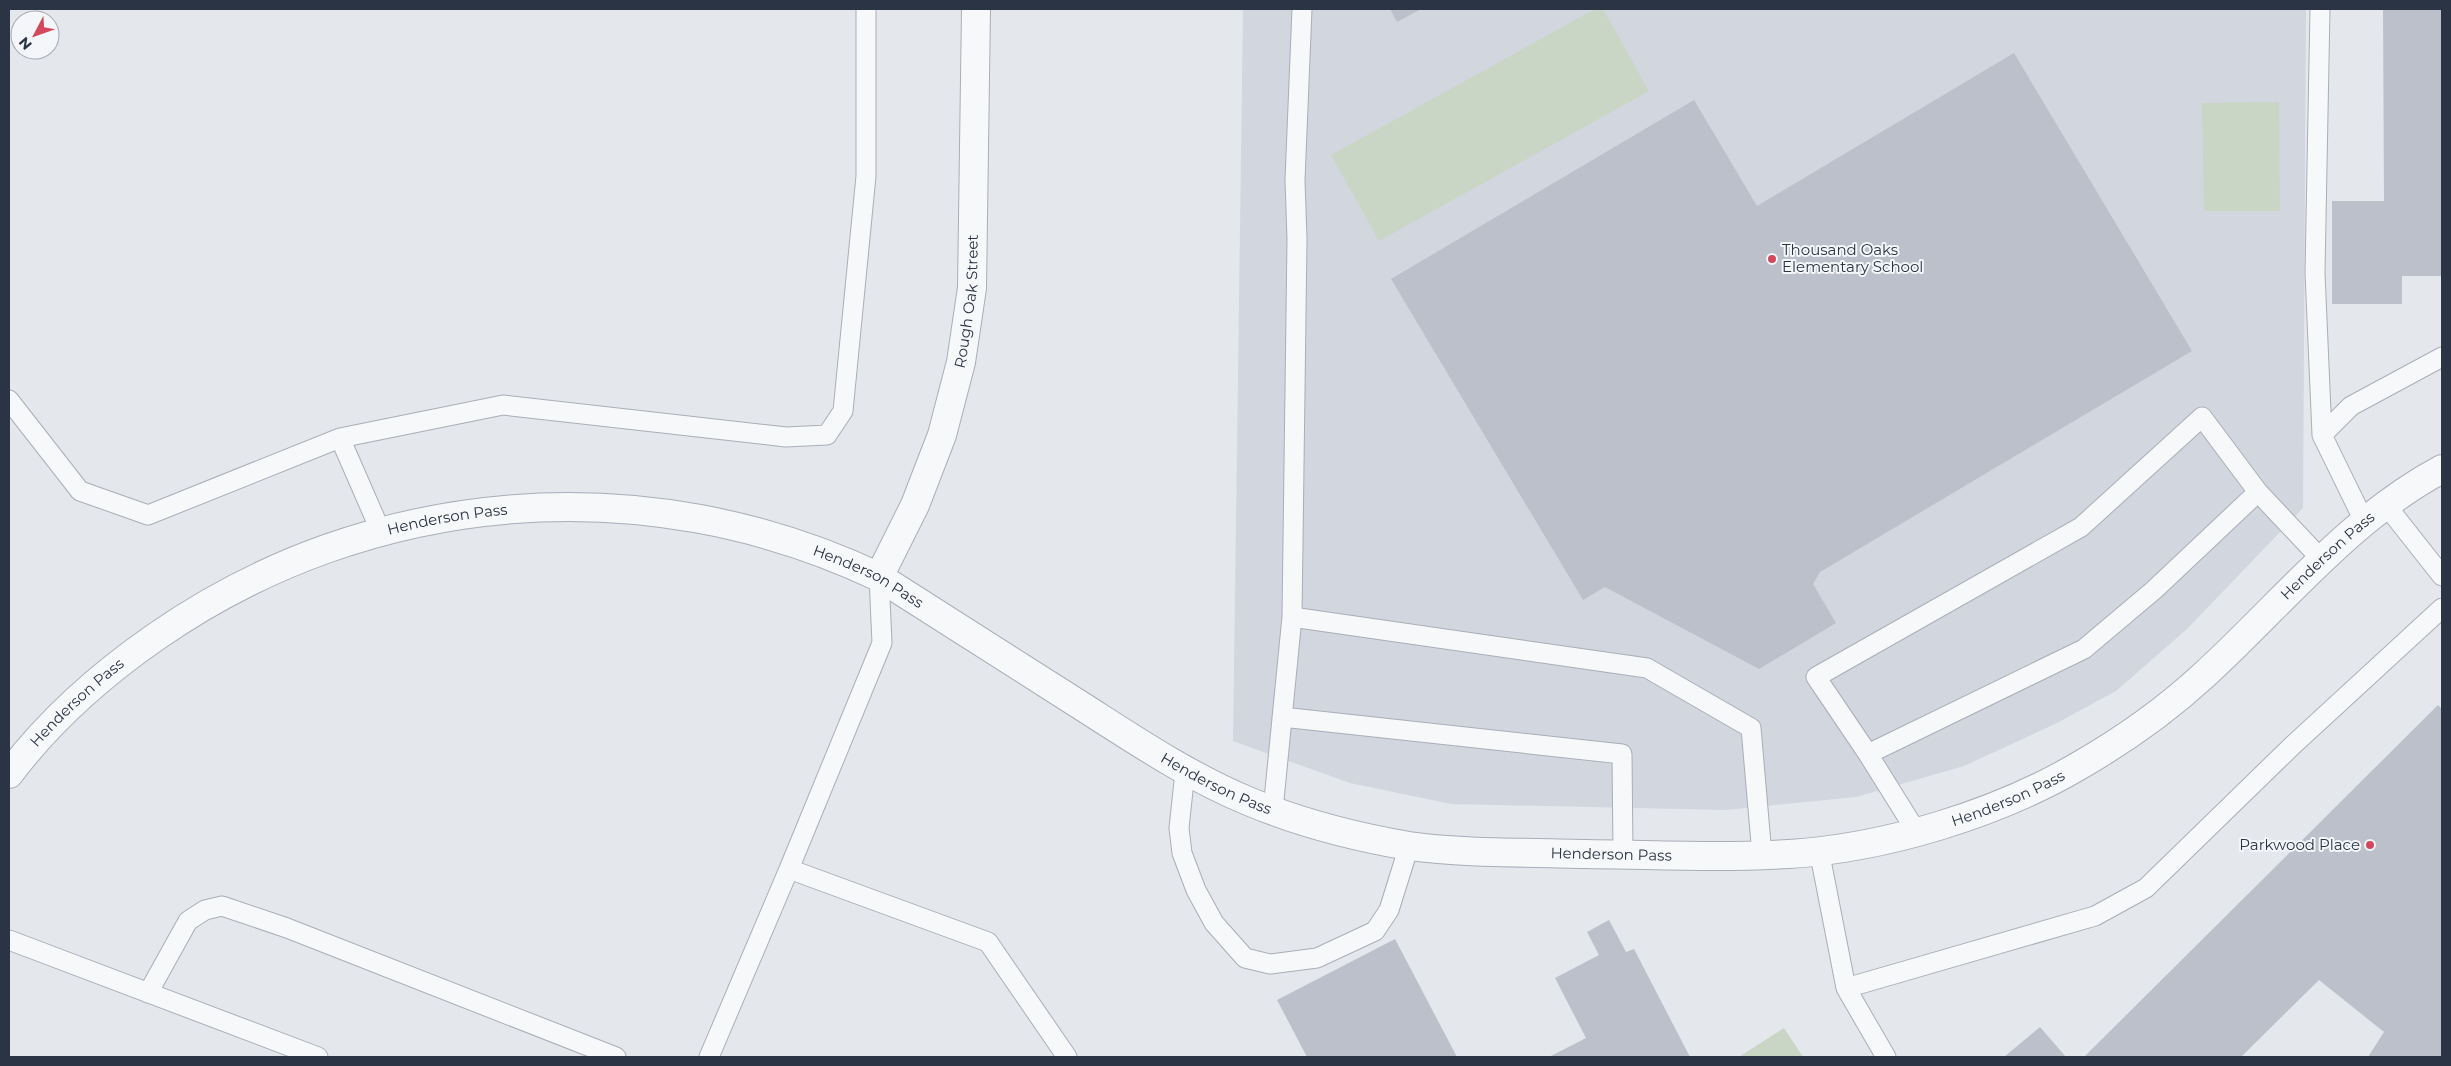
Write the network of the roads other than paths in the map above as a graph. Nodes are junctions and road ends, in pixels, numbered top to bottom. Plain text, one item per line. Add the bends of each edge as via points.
1 (866, 9) edge
2 (976, 9) edge
3 (1302, 9) edge
4 (2320, 9) edge
5 (2442, 356) edge
6 (9, 400) edge
7 (2322, 435) junction
8 (340, 438) junction
9 (2442, 469) edge
10 (2258, 492) junction
11 (2386, 505) junction
12 (2364, 521) junction
13 (381, 532) junction
14 (2322, 560) junction
15 (2442, 576) edge
16 (878, 578) junction
17 (2442, 608) edge
18 (1292, 617) junction
19 (1282, 717) junction
20 (1868, 754) junction
21 (1185, 772) junction
22 (9, 774) edge
23 (1273, 810) junction
24 (1916, 831) junction
25 (1408, 846) junction
26 (1819, 850) junction
27 (1623, 854) junction
28 (1762, 855) junction
29 (789, 869) junction
30 (9, 940) edge
31 (1846, 988) junction
32 (148, 993) junction
33 (318, 1057) edge
34 (616, 1057) edge
35 (709, 1057) edge
36 (1067, 1057) edge
37 (1886, 1057) edge

1 - 8 lane via 866,176 843,411 827,435 786,437 503,405
2 - 16 street, Rough Oak Street via 972,288 961,362 942,435 915,505
3 - 18 lane via 1295,180
4 - 7 lane via 2315,273
5 - 7 lane via 2351,406
6 - 8 lane via 80,491 148,515
7 - 12 lane
8 - 13 lane
9 - 11 street, Henderson Pass
10 - 14 lane
10 - 20 lane via 2130,611 2084,649
10 - 20 lane via 2202,417 2081,527 1816,677
11 - 12 street, Henderson Pass
11 - 15 lane
12 - 14 street, Henderson Pass
13 - 16 street, Henderson Pass via 466,513 541,506 616,507 691,516 764,533 836,557
13 - 22 street, Henderson Pass via 320,550 268,572 186,616 124,660 68,709
14 - 24 street, Henderson Pass via 2202,677 2141,727 2078,766 2010,799
16 - 21 street, Henderson Pass
16 - 29 lane via 882,643
17 - 31 lane via 2146,888 2095,916
18 - 19 lane
18 - 28 lane via 1647,668 1751,728
19 - 23 lane
19 - 27 lane via 1622,754
20 - 24 lane
21 - 23 street, Henderson Pass
21 - 25 lane via 1179,828 1182,853 1196,890 1214,923 1246,958 1270,964 1317,958 1375,931 1389,910
23 - 25 street, Henderson Pass via 1322,826
24 - 26 street, Henderson Pass
25 - 27 street, Henderson Pass via 1470,851
26 - 28 street, Henderson Pass
26 - 31 lane
27 - 28 street, Henderson Pass
29 - 35 lane
29 - 36 lane via 988,942
30 - 32 lane
31 - 37 lane
32 - 33 lane
32 - 34 lane via 188,921 205,910 222,906 287,928

